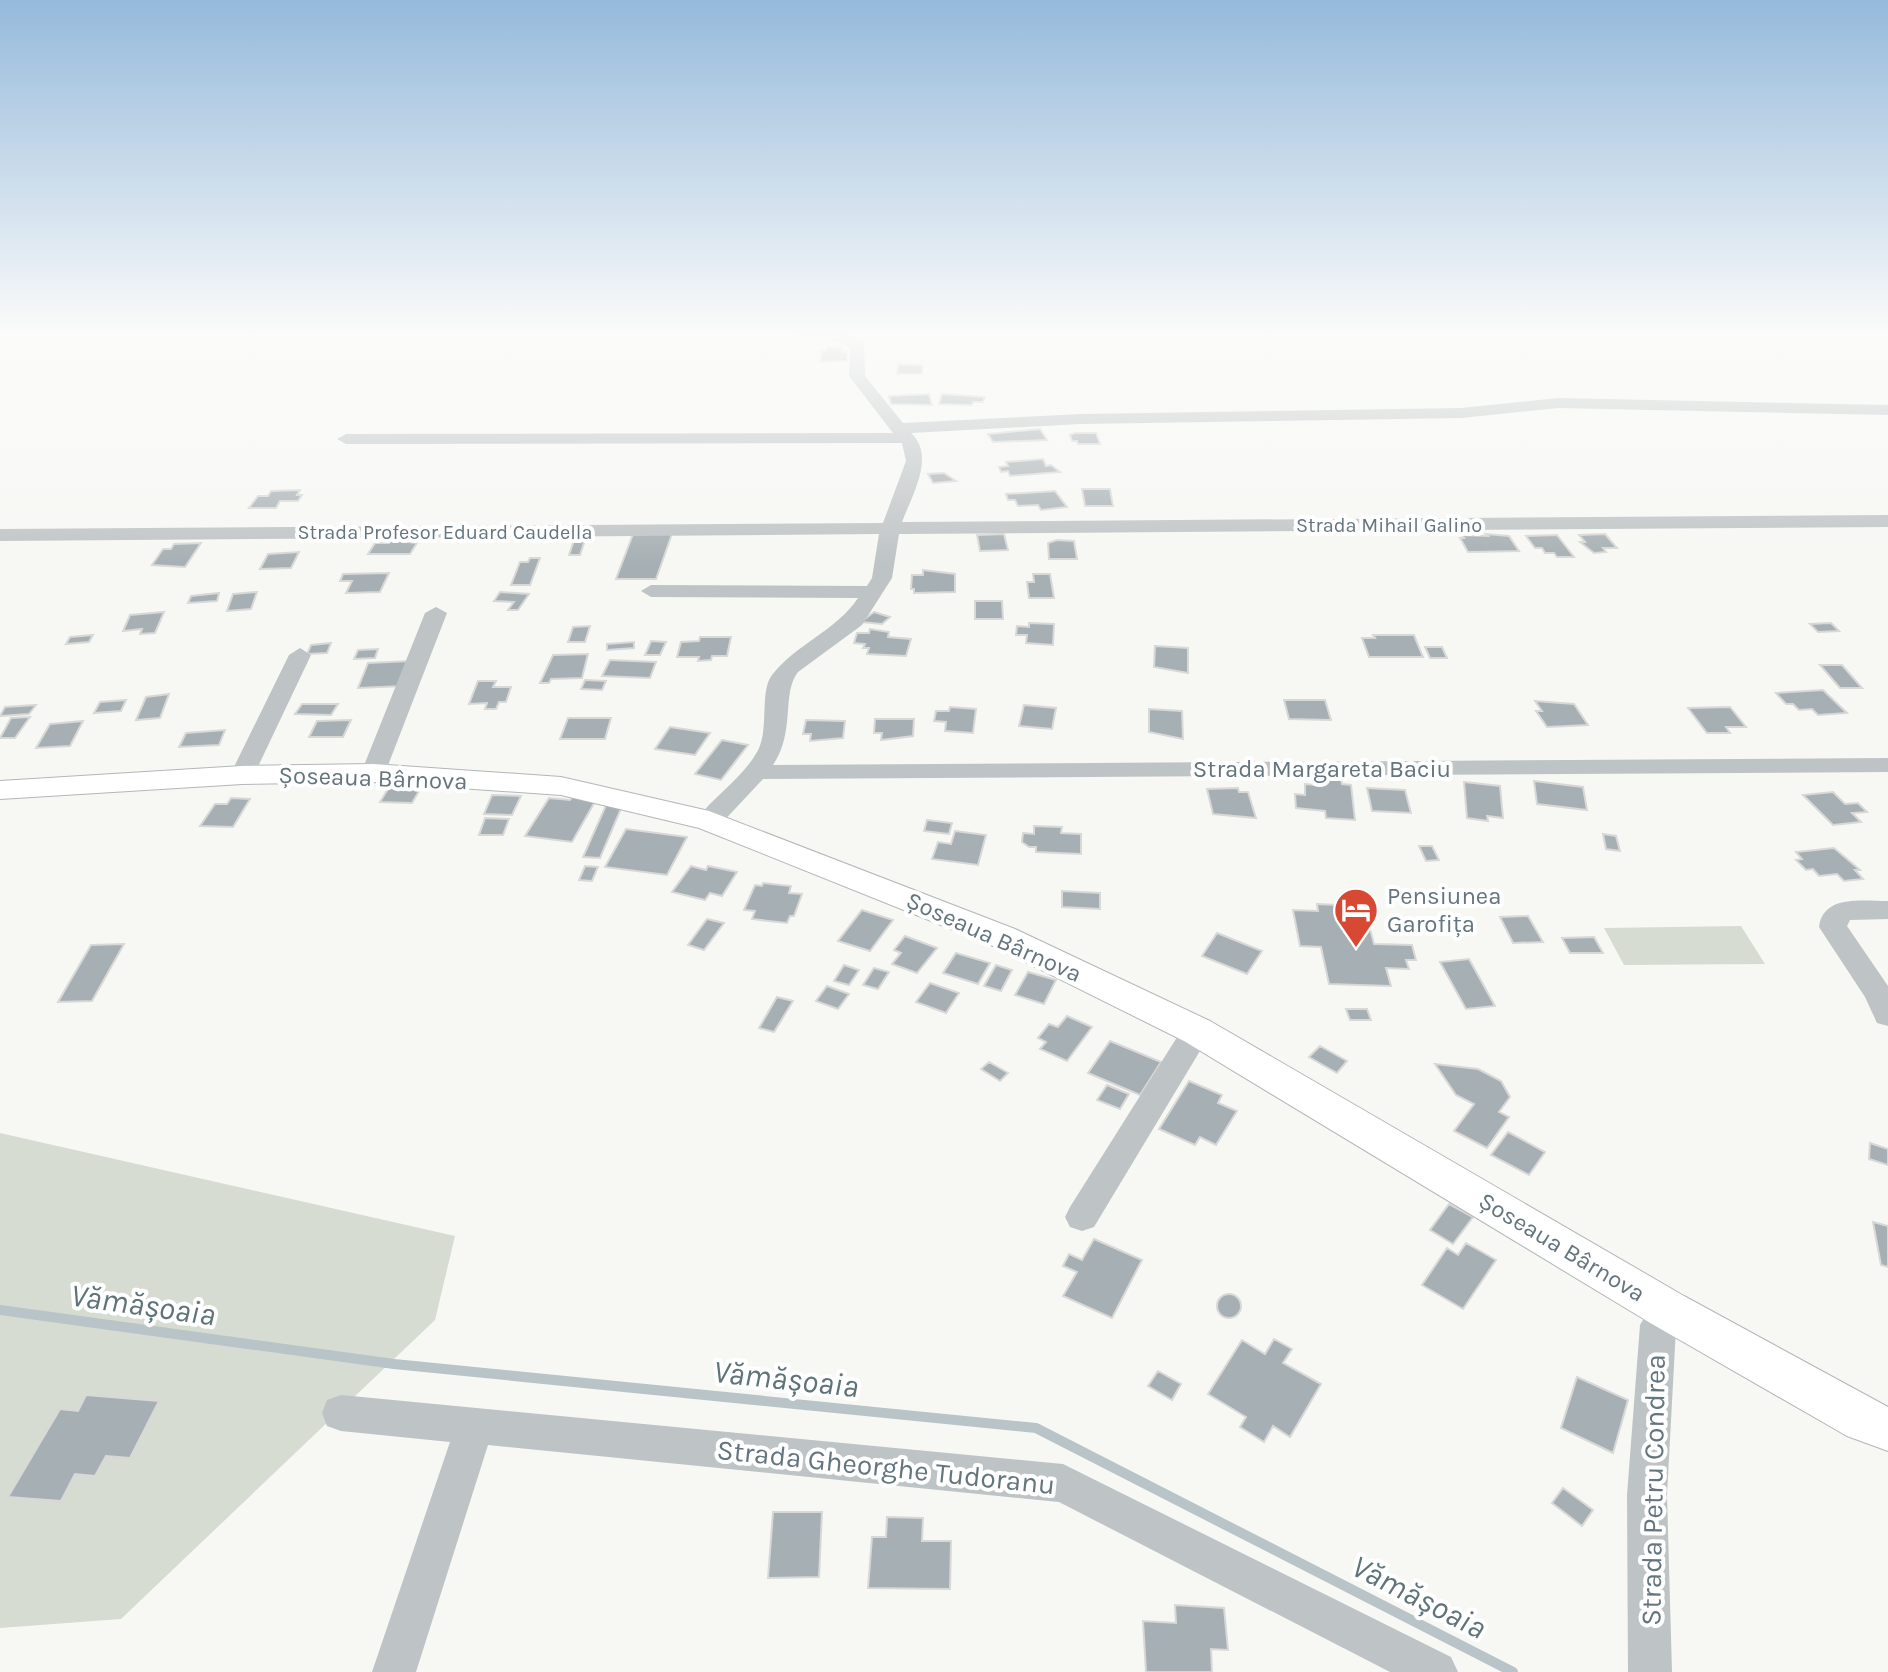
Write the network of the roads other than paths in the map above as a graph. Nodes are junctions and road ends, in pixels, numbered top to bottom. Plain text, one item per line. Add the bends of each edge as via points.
1 (884, 409) edge
2 (1500, 409) edge
3 (1842, 409) edge
4 (1888, 410) edge
5 (903, 433) junction
6 (346, 439) dead end
7 (1887, 521) edge
8 (890, 529) junction
9 (0, 535) edge
10 (651, 591) dead end
11 (874, 592) junction
12 (436, 613) dead end
13 (300, 655) dead end
14 (1888, 765) edge
15 (756, 772) junction
16 (373, 773) junction
17 (242, 775) junction
18 (0, 790) edge
19 (709, 821) junction
20 (1888, 910) edge
21 (1888, 1015) edge
22 (1197, 1031) junction
23 (1082, 1217) dead end
24 (1668, 1310) junction
25 (341, 1413) dead end
26 (475, 1425) junction
27 (1888, 1429) edge
28 (394, 1672) edge
29 (1436, 1672) edge
30 (1650, 1672) edge

1 - 5 street
2 - 5 street via 1081,419
3 - 4 street
5 - 6 street
5 - 8 street via 913,446 915,461
7 - 8 street, Strada Mihail Galino
8 - 9 street, Strada Profesor Eduard Caudella
8 - 11 street via 888,555
10 - 11 street
11 - 15 street via 854,620 779,681 771,750
12 - 16 street
13 - 17 street
14 - 15 street, Strada Margareta Baciu
15 - 19 street
16 - 17 main road, Șoseaua Bârnova
16 - 19 main road, Șoseaua Bârnova via 561,786
17 - 18 main road, Șoseaua Bârnova
19 - 22 main road, Șoseaua Bârnova via 1003,937
20 - 21 street via 1843,911 1833,927
22 - 23 street
22 - 24 main road, Șoseaua Bârnova
24 - 27 main road, Șoseaua Bârnova
24 - 30 street, Strada Petru Condrea via 1658,1325 1647,1495
25 - 26 street, Strada Gheorghe Tudoranu
26 - 28 street
26 - 29 street, Strada Gheorghe Tudoranu via 1063,1483

